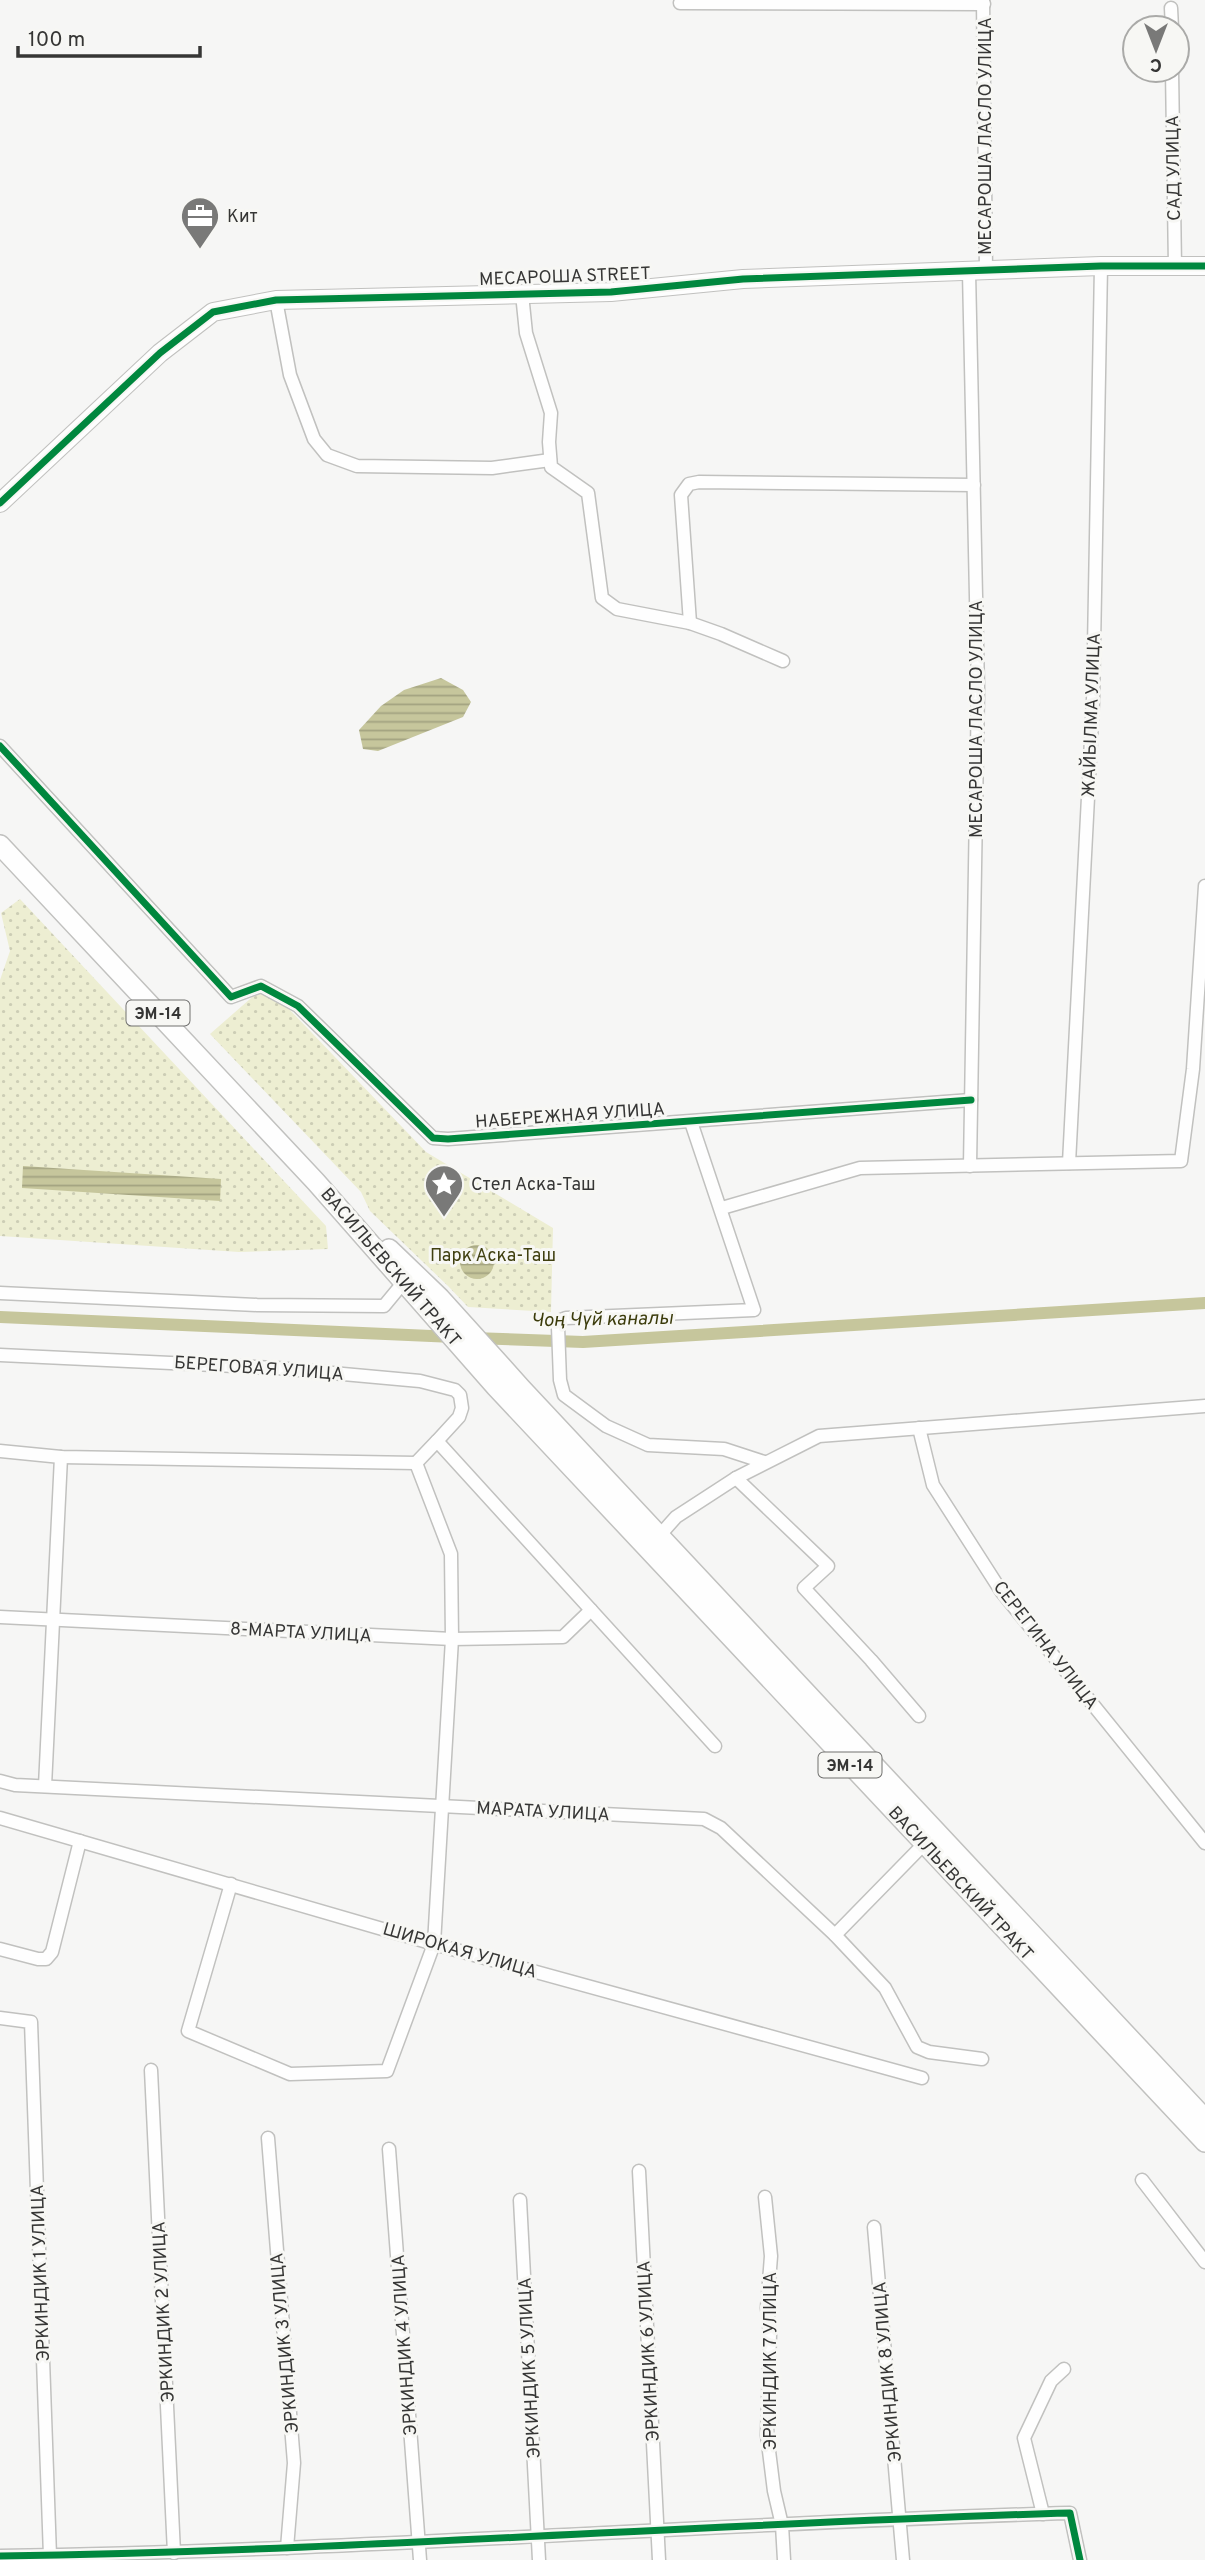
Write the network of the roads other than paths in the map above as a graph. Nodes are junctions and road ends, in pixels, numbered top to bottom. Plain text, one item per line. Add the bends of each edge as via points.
1 (984, 2) edge
2 (680, 3) dead end
3 (1171, 8) dead end
4 (1171, 14) edge
5 (1172, 84) edge
6 (1101, 266) junction
7 (1175, 267) junction
8 (1205, 267) edge
9 (977, 272) junction
10 (522, 294) junction
11 (276, 300) junction
12 (550, 460) junction
13 (974, 485) junction
14 (0, 503) edge
15 (690, 623) junction
16 (783, 661) dead end
17 (0, 746) edge
18 (0, 845) edge
19 (1205, 886) edge
20 (971, 1100) junction
21 (691, 1122) junction
22 (1069, 1163) junction
23 (970, 1166) junction
24 (316, 1182) junction
25 (722, 1209) junction
26 (403, 1283) junction
27 (0, 1293) edge
28 (0, 1355) edge
29 (1205, 1406) edge
30 (919, 1428) junction
31 (437, 1441) junction
32 (0, 1451) edge
33 (61, 1457) junction
34 (764, 1462) junction
35 (416, 1463) junction
36 (736, 1478) junction
37 (660, 1535) junction
38 (592, 1610) junction
39 (0, 1617) edge
40 (53, 1620) junction
41 (452, 1639) junction
42 (919, 1716) dead end
43 (715, 1746) dead end
44 (0, 1781) edge
45 (45, 1786) junction
46 (442, 1807) junction
47 (0, 1818) edge
48 (80, 1841) junction
49 (1205, 1843) edge
50 (924, 1844) junction
51 (231, 1884) junction
52 (835, 1935) junction
53 (434, 1944) junction
54 (0, 1949) edge
55 (0, 2018) edge
56 (982, 2059) dead end
57 (151, 2070) dead end
58 (922, 2078) dead end
59 (1205, 2119) edge
60 (268, 2138) dead end
61 (1205, 2142) edge
62 (389, 2149) dead end
63 (639, 2171) dead end
64 (1142, 2180) dead end
65 (765, 2197) dead end
66 (520, 2200) dead end
67 (874, 2227) dead end
68 (1205, 2262) edge
69 (1063, 2369) dead end
70 (1043, 2514) junction
71 (900, 2517) junction
72 (782, 2525) junction
73 (657, 2531) junction
74 (538, 2535) junction
75 (419, 2541) junction
76 (287, 2548) junction
77 (174, 2553) junction
78 (0, 2556) edge
79 (230, 2556) edge
80 (44, 2557) edge
81 (420, 2560) edge
82 (540, 2560) edge
83 (659, 2560) edge
84 (784, 2560) edge
85 (903, 2560) edge
86 (1080, 2560) edge

1 - 2 street
1 - 9 street, МЕСАРОША ЛАСЛО УЛИЦА
3 - 4 street
5 - 7 street, САД УЛИЦА
6 - 7 street, МЕСАРОША STREET
6 - 9 street, МЕСАРОША STREET
6 - 22 street, ЖАЙЫЛМА УЛИЦА via 1093,701
7 - 8 street, МЕСАРОША STREET
9 - 10 street, МЕСАРОША STREET via 743,279 611,292
9 - 13 street, МЕСАРОША ЛАСЛО УЛИЦА
10 - 11 street, МЕСАРОША STREET
10 - 12 street via 526,333 551,413
11 - 12 street via 290,375 314,439 327,455 357,466 492,468
11 - 14 street, МЕСАРОША STREET via 213,312 160,353
12 - 15 street via 558,474 589,493 602,598 617,609
13 - 15 street via 689,484 681,495
13 - 20 street, МЕСАРОША ЛАСЛО УЛИЦА via 978,690
15 - 16 street
17 - 21 street, НАБЕРЕЖНАЯ УЛИЦА via 231,997 261,986 298,1006 433,1138
18 - 24 main road, ЭМ-14
19 - 22 street via 1193,1069 1181,1161
20 - 21 street, НАБЕРЕЖНАЯ УЛИЦА
20 - 23 street, МЕСАРОША ЛАСЛО УЛИЦА
21 - 25 street
22 - 23 street
23 - 25 street via 860,1168
24 - 26 main road, ВАСИЛЬЕВСКИЙ ТРАКТ / ЭМ-14
24 - 37 main road, ВАСИЛЬЕВСКИЙ ТРАКТ / ЭМ-14 via 440,1298
25 - 34 street via 754,1310 566,1318 558,1327 559,1380 564,1395 606,1426 648,1445 724,1450
26 - 27 street via 384,1306
26 - 50 main road, ВАСИЛЬЕВСКИЙ ТРАКТ / ЭМ-14
28 - 31 street, БЕРЕГОВАЯ УЛИЦА via 276,1368 420,1381 460,1395 459,1417
29 - 30 street
30 - 34 street via 819,1436
30 - 49 street, СЕРЕГИНА УЛИЦА via 933,1485 1001,1591
31 - 35 street
31 - 38 street
32 - 33 street
33 - 35 street
33 - 40 street
34 - 36 street
35 - 41 street via 451,1554
36 - 37 street via 676,1517
36 - 42 street via 828,1566 804,1588
37 - 59 main road, ВАСИЛЬЕВСКИЙ ТРАКТ / ЭМ-14
38 - 41 street, 8-МАРТА УЛИЦА via 563,1637
38 - 43 street
39 - 40 street, 8-МАРТА УЛИЦА
40 - 41 street, 8-МАРТА УЛИЦА
40 - 45 street
41 - 46 street
44 - 45 street, МАРАТА УЛИЦА
45 - 46 street, МАРАТА УЛИЦА
46 - 52 street, МАРАТА УЛИЦА via 704,1819 722,1828
46 - 53 street
47 - 48 street, ШИРОКАЯ УЛИЦА
48 - 51 street, ШИРОКАЯ УЛИЦА
48 - 54 street via 52,1952 46,1959 38,1959
50 - 52 street
50 - 61 main road, ВАСИЛЬЕВСКИЙ ТРАКТ / ЭМ-14
51 - 53 street, ШИРОКАЯ УЛИЦА
51 - 53 street via 188,2031 290,2074 387,2071
52 - 56 street, МАРАТА УЛИЦА via 885,1989 917,2047
53 - 58 street, ШИРОКАЯ УЛИЦА
55 - 80 street, ЭРКИНДИК 1 УЛИЦА via 31,2022
57 - 77 street, ЭРКИНДИК 2 УЛИЦА
60 - 76 street, ЭРКИНДИК 3 УЛИЦА via 294,2463
62 - 75 street, ЭРКИНДИК 4 УЛИЦА
63 - 73 street, ЭРКИНДИК 6 УЛИЦА
64 - 68 street
65 - 72 street, ЭРКИНДИК 7 УЛИЦА via 771,2256 767,2435
66 - 74 street, ЭРКИНДИК 5 УЛИЦА
67 - 71 street, ЭРКИНДИК 8 УЛИЦА
69 - 70 street via 1051,2381 1024,2438
70 - 71 street
70 - 86 street via 1070,2513
71 - 72 street
71 - 85 street, ЭРКИНДИК 8 УЛИЦА
72 - 73 street
72 - 84 street, ЭРКИНДИК 7 УЛИЦА
73 - 74 street
73 - 83 street, ЭРКИНДИК 6 УЛИЦА
74 - 75 street
74 - 82 street, ЭРКИНДИК 5 УЛИЦА
75 - 76 street
75 - 81 street, ЭРКИНДИК 4 УЛИЦА
76 - 79 street
77 - 79 street
77 - 80 street
78 - 80 street

